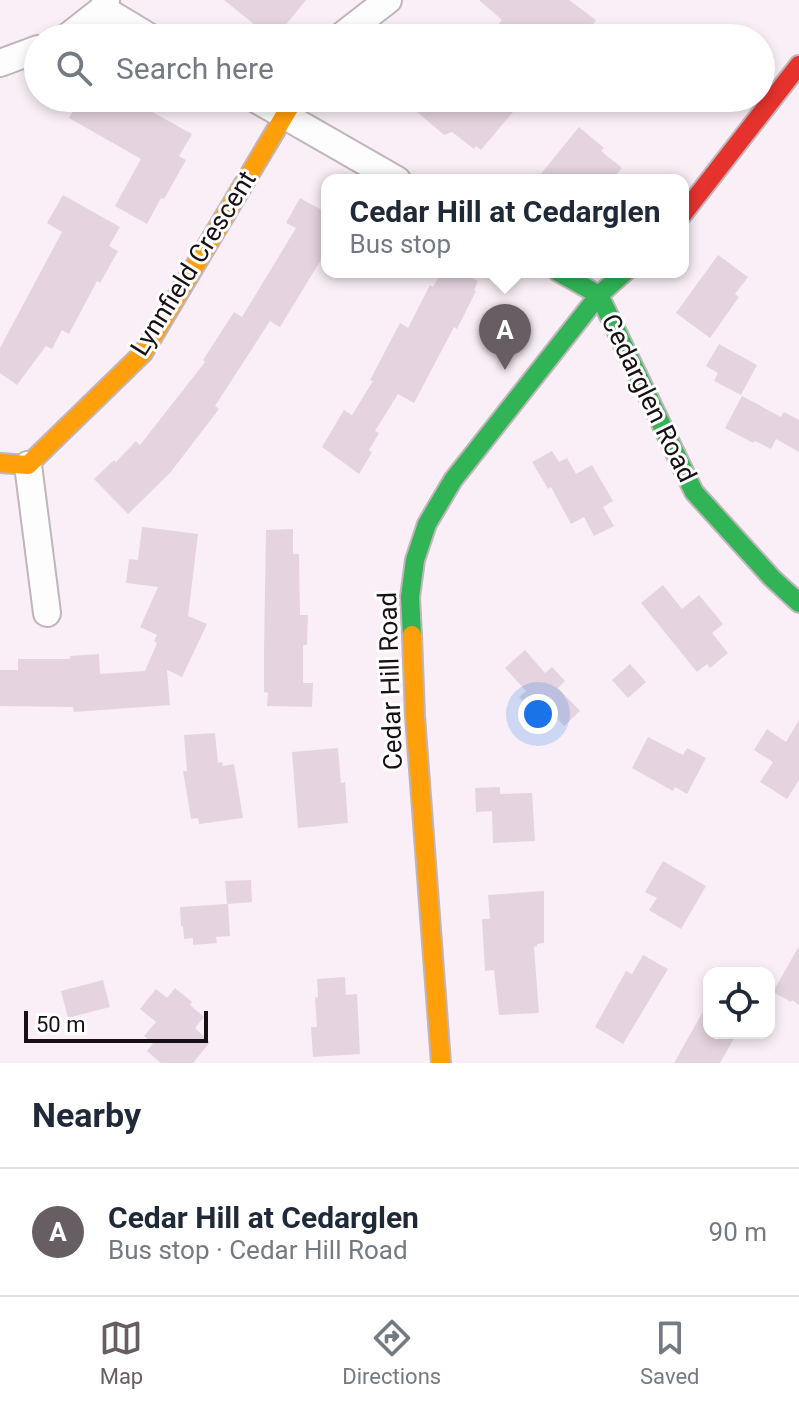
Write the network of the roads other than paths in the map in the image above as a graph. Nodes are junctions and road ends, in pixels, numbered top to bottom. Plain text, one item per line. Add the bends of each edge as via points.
1 (388, 0) edge
2 (104, 5) edge
3 (82, 24) edge
4 (131, 24) edge
5 (357, 24) edge
6 (24, 54) edge
7 (0, 63) edge
8 (799, 65) edge
9 (775, 96) edge
10 (286, 112) edge
11 (296, 112) edge
12 (762, 112) edge
13 (388, 174) edge
14 (689, 206) edge
15 (569, 278) edge
16 (618, 278) edge
17 (599, 295) junction
18 (0, 463) edge
19 (28, 465) junction
20 (799, 603) edge
21 (47, 613) dead end
22 (441, 1063) edge

1 - 5 street
2 - 3 street
2 - 4 street
6 - 7 street
8 - 9 street
10 - 19 street, Lynnfield Crescent via 143,353
11 - 13 street
12 - 14 street
15 - 17 street, Cedarglen Road
16 - 17 street, Cedar Hill Road
17 - 20 street, Cedarglen Road via 694,492
17 - 22 street, Cedar Hill Road via 453,480 427,524 415,560 410,597 415,716
18 - 19 street
19 - 21 street

